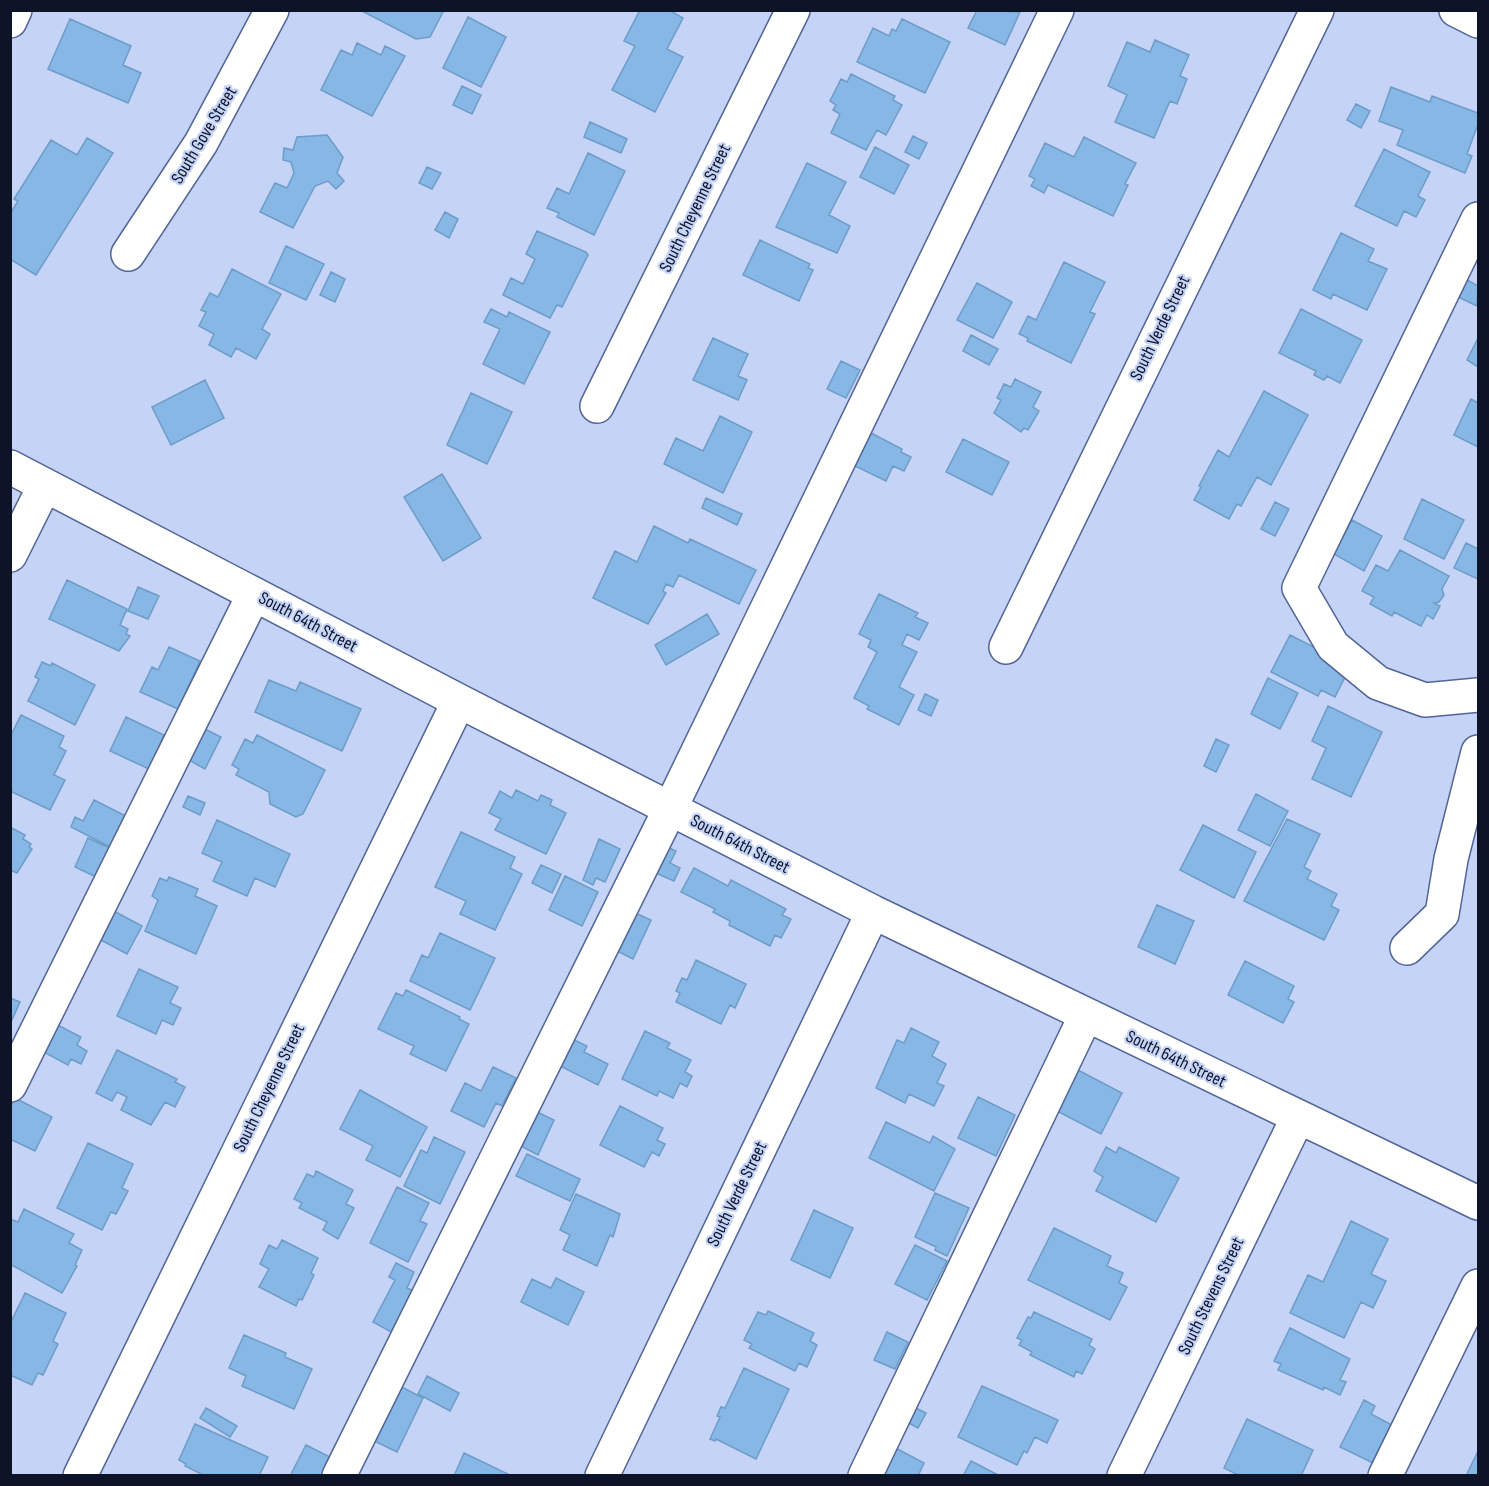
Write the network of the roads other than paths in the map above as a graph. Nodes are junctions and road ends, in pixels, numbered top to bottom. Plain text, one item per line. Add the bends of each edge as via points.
1 (15, 10) edge
2 (272, 10) edge
3 (793, 10) edge
4 (1057, 10) edge
5 (1317, 10) edge
6 (1456, 10) edge
7 (10, 21) edge
8 (1479, 21) edge
9 (1479, 219) edge
10 (128, 254) dead end
11 (597, 406) dead end
12 (10, 467) edge
13 (45, 485) junction
14 (10, 555) edge
15 (254, 594) junction
16 (1006, 646) dead end
17 (1479, 695) edge
18 (459, 701) junction
19 (1476, 758) edge
20 (670, 809) junction
21 (873, 912) junction
22 (1407, 948) dead end
23 (1086, 1015) junction
24 (10, 1085) edge
25 (1298, 1118) junction
26 (1479, 1203) edge
27 (1479, 1286) edge
28 (80, 1476) edge
29 (339, 1476) edge
30 (602, 1476) edge
31 (865, 1476) edge
32 (1124, 1476) edge
33 (1385, 1476) edge

1 - 7 street
2 - 10 street, South Gove Street via 201,143
3 - 11 street, South Cheyenne Street
4 - 20 street
5 - 16 street, South Verde Street
6 - 8 street
9 - 17 street via 1299,588 1334,646 1378,683 1425,700
12 - 13 street, South 64th Street
13 - 14 street
13 - 15 street, South 64th Street
15 - 18 street, South 64th Street
15 - 24 street
18 - 20 street, South 64th Street
18 - 28 street, South Cheyenne Street
19 - 22 street via 1442,914
20 - 21 street, South 64th Street
20 - 29 street
21 - 23 street, South 64th Street
21 - 30 street, South Verde Street
23 - 25 street, South 64th Street
23 - 31 street
25 - 26 street, South 64th Street
25 - 32 street, South Stevens Street
27 - 33 street

